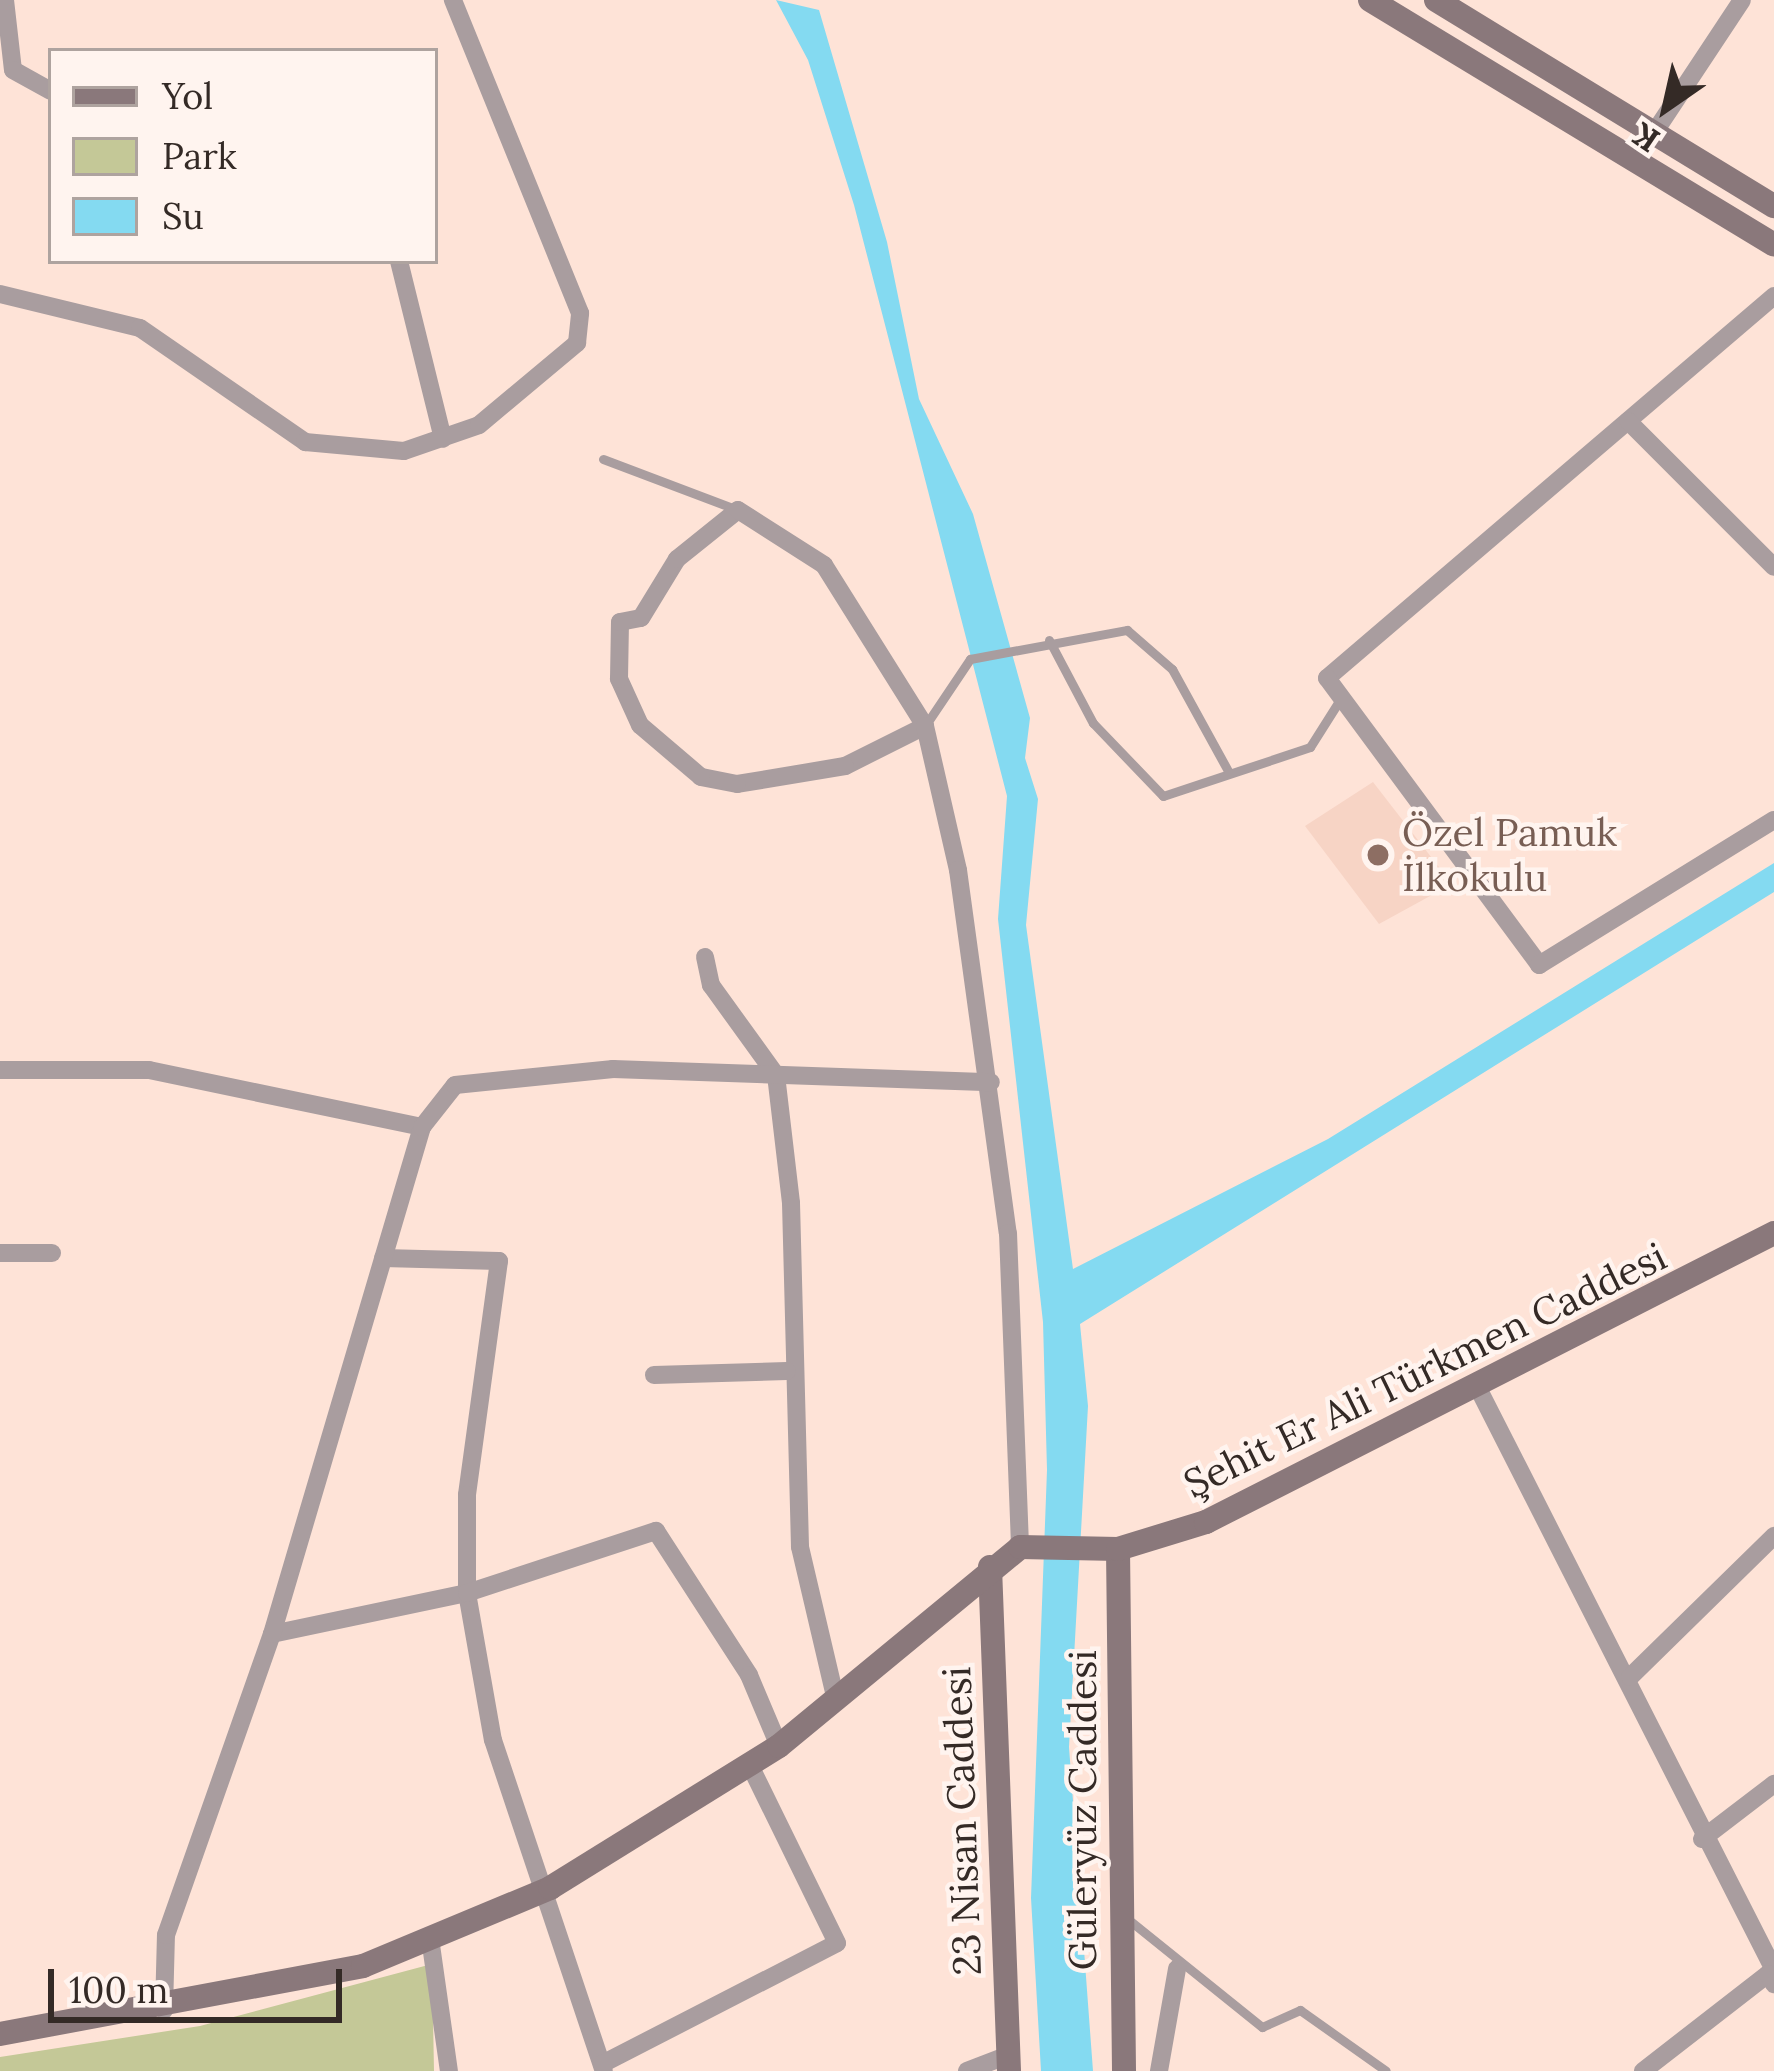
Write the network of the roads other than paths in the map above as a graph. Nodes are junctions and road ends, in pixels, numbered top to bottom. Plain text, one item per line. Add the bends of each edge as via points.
1 (5, 0) edge
2 (453, 0) edge
3 (1370, 0) edge
4 (1436, 0) edge
5 (1742, 0) edge
6 (48, 89) edge
7 (1654, 133) junction
8 (1774, 206) edge
9 (1774, 245) edge
10 (400, 264) edge
11 (0, 294) edge
12 (1774, 296) edge
13 (1628, 421) junction
14 (443, 440) junction
15 (603, 459) dead end
16 (738, 510) junction
17 (1774, 567) edge
18 (1049, 640) junction
19 (1341, 698) junction
20 (925, 726) junction
21 (1228, 771) junction
22 (1774, 820) edge
23 (705, 957) dead end
24 (0, 1070) edge
25 (776, 1075) junction
26 (991, 1082) junction
27 (422, 1127) junction
28 (1774, 1233) edge
29 (0, 1252) edge
30 (52, 1253) dead end
31 (383, 1258) junction
32 (787, 1371) junction
33 (654, 1375) dead end
34 (1479, 1390) junction
35 (1774, 1536) edge
36 (1020, 1547) junction
37 (1108, 1550) junction
38 (990, 1568) junction
39 (467, 1593) junction
40 (272, 1634) junction
41 (1630, 1677) junction
42 (836, 1701) junction
43 (778, 1745) junction
44 (749, 1762) junction
45 (1774, 1784) edge
46 (1702, 1839) junction
47 (550, 1888) junction
48 (1116, 1907) junction
49 (430, 1938) junction
50 (1177, 1969) junction
51 (1772, 1976) edge
52 (164, 2010) junction
53 (0, 2034) edge
54 (1009, 2063) edge
55 (603, 2067) edge
56 (449, 2071) edge
57 (967, 2071) edge
58 (1124, 2071) edge
59 (1160, 2071) edge
60 (1386, 2071) edge
61 (1643, 2071) edge

1 - 6 street via 14,70
2 - 14 street via 580,313 577,343 538,382
3 - 9 street
4 - 7 street
5 - 7 street
7 - 8 street
10 - 14 street
11 - 14 street via 140,328 305,442 404,451
12 - 13 street
13 - 17 street
13 - 19 street via 1327,678
15 - 16 lane
16 - 20 street via 824,565
16 - 20 street via 677,559 641,618 620,622 620,679 640,725 701,777 737,784 845,766
18 - 20 lane via 970,659
18 - 21 lane via 1127,630 1154,647
18 - 21 lane via 1145,790 1179,799
19 - 21 lane via 1310,747
19 - 22 street via 1539,964
20 - 26 street
23 - 25 street via 711,985
24 - 27 street via 149,1070
25 - 26 street
25 - 27 street via 514,1072 455,1085
25 - 32 street via 791,1203
26 - 36 street
27 - 31 street
28 - 34 street, Şehit Er Ali Türkmen Caddesi
29 - 30 street
31 - 39 street via 499,1261 467,1496
31 - 40 street
32 - 33 street
32 - 42 street via 800,1547
34 - 37 street, Şehit Er Ali Türkmen Caddesi via 1206,1522
34 - 41 street
35 - 41 street
36 - 37 street, Şehit Er Ali Türkmen Caddesi
36 - 38 street
37 - 48 street, Güleryüz Caddesi
38 - 42 street
38 - 54 street, 23 Nisan Caddesi
39 - 40 street
39 - 43 street via 656,1531 728,1638
39 - 47 street via 493,1740
40 - 52 street via 166,1935
41 - 46 street
42 - 43 street
43 - 44 street
44 - 47 street
44 - 55 street via 836,1943
45 - 46 street
46 - 51 street
47 - 49 street
47 - 55 street
48 - 50 lane
48 - 58 street, Güleryüz Caddesi
49 - 52 street via 363,1966
49 - 56 street
50 - 59 street
50 - 60 lane via 1262,2027 1300,2010
51 - 61 street
52 - 53 street
54 - 57 street

